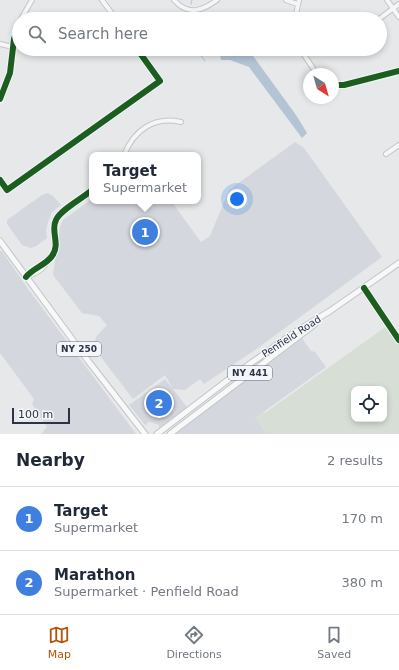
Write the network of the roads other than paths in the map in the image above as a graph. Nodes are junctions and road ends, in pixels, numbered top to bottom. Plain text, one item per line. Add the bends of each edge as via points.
1 (32, 0) edge
2 (102, 0) edge
3 (174, 0) edge
4 (217, 0) edge
5 (286, 0) edge
6 (387, 0) edge
7 (298, 2) edge
8 (399, 4) edge
9 (393, 9) junction
10 (25, 12) edge
11 (111, 12) edge
12 (296, 12) edge
13 (387, 13) edge
14 (399, 17) edge
15 (0, 44) edge
16 (12, 47) edge
17 (12, 56) edge
18 (142, 56) edge
19 (305, 56) edge
20 (313, 68) edge
21 (399, 71) edge
22 (339, 86) edge
23 (0, 99) edge
24 (181, 122) dead end
25 (399, 145) edge
26 (125, 152) edge
27 (386, 154) dead end
28 (0, 180) edge
29 (89, 192) edge
30 (0, 241) edge
31 (399, 263) edge
32 (26, 277) junction
33 (364, 288) junction
34 (330, 311) junction
35 (399, 340) edge
36 (145, 434) edge
37 (157, 434) edge
38 (170, 434) edge

1 - 10 street
2 - 11 street
3 - 4 street via 194,10 207,7
5 - 7 street
6 - 9 street
7 - 12 street
8 - 9 street
9 - 13 street
9 - 14 street
15 - 16 street
17 - 23 street via 10,73
18 - 28 street via 160,81 7,190
19 - 20 street
21 - 22 street
24 - 26 street via 164,120 152,124 134,136
25 - 27 street
29 - 32 street via 58,216 54,224 56,247 53,255
30 - 32 main road, NY 250
31 - 33 main road, Penfield Road / NY 441
32 - 36 main road, NY 250
33 - 34 main road, Penfield Road / NY 441
33 - 35 street
34 - 37 main road, Penfield Road / NY 441 via 237,373
34 - 38 main road, Penfield Road / NY 441 via 296,340

